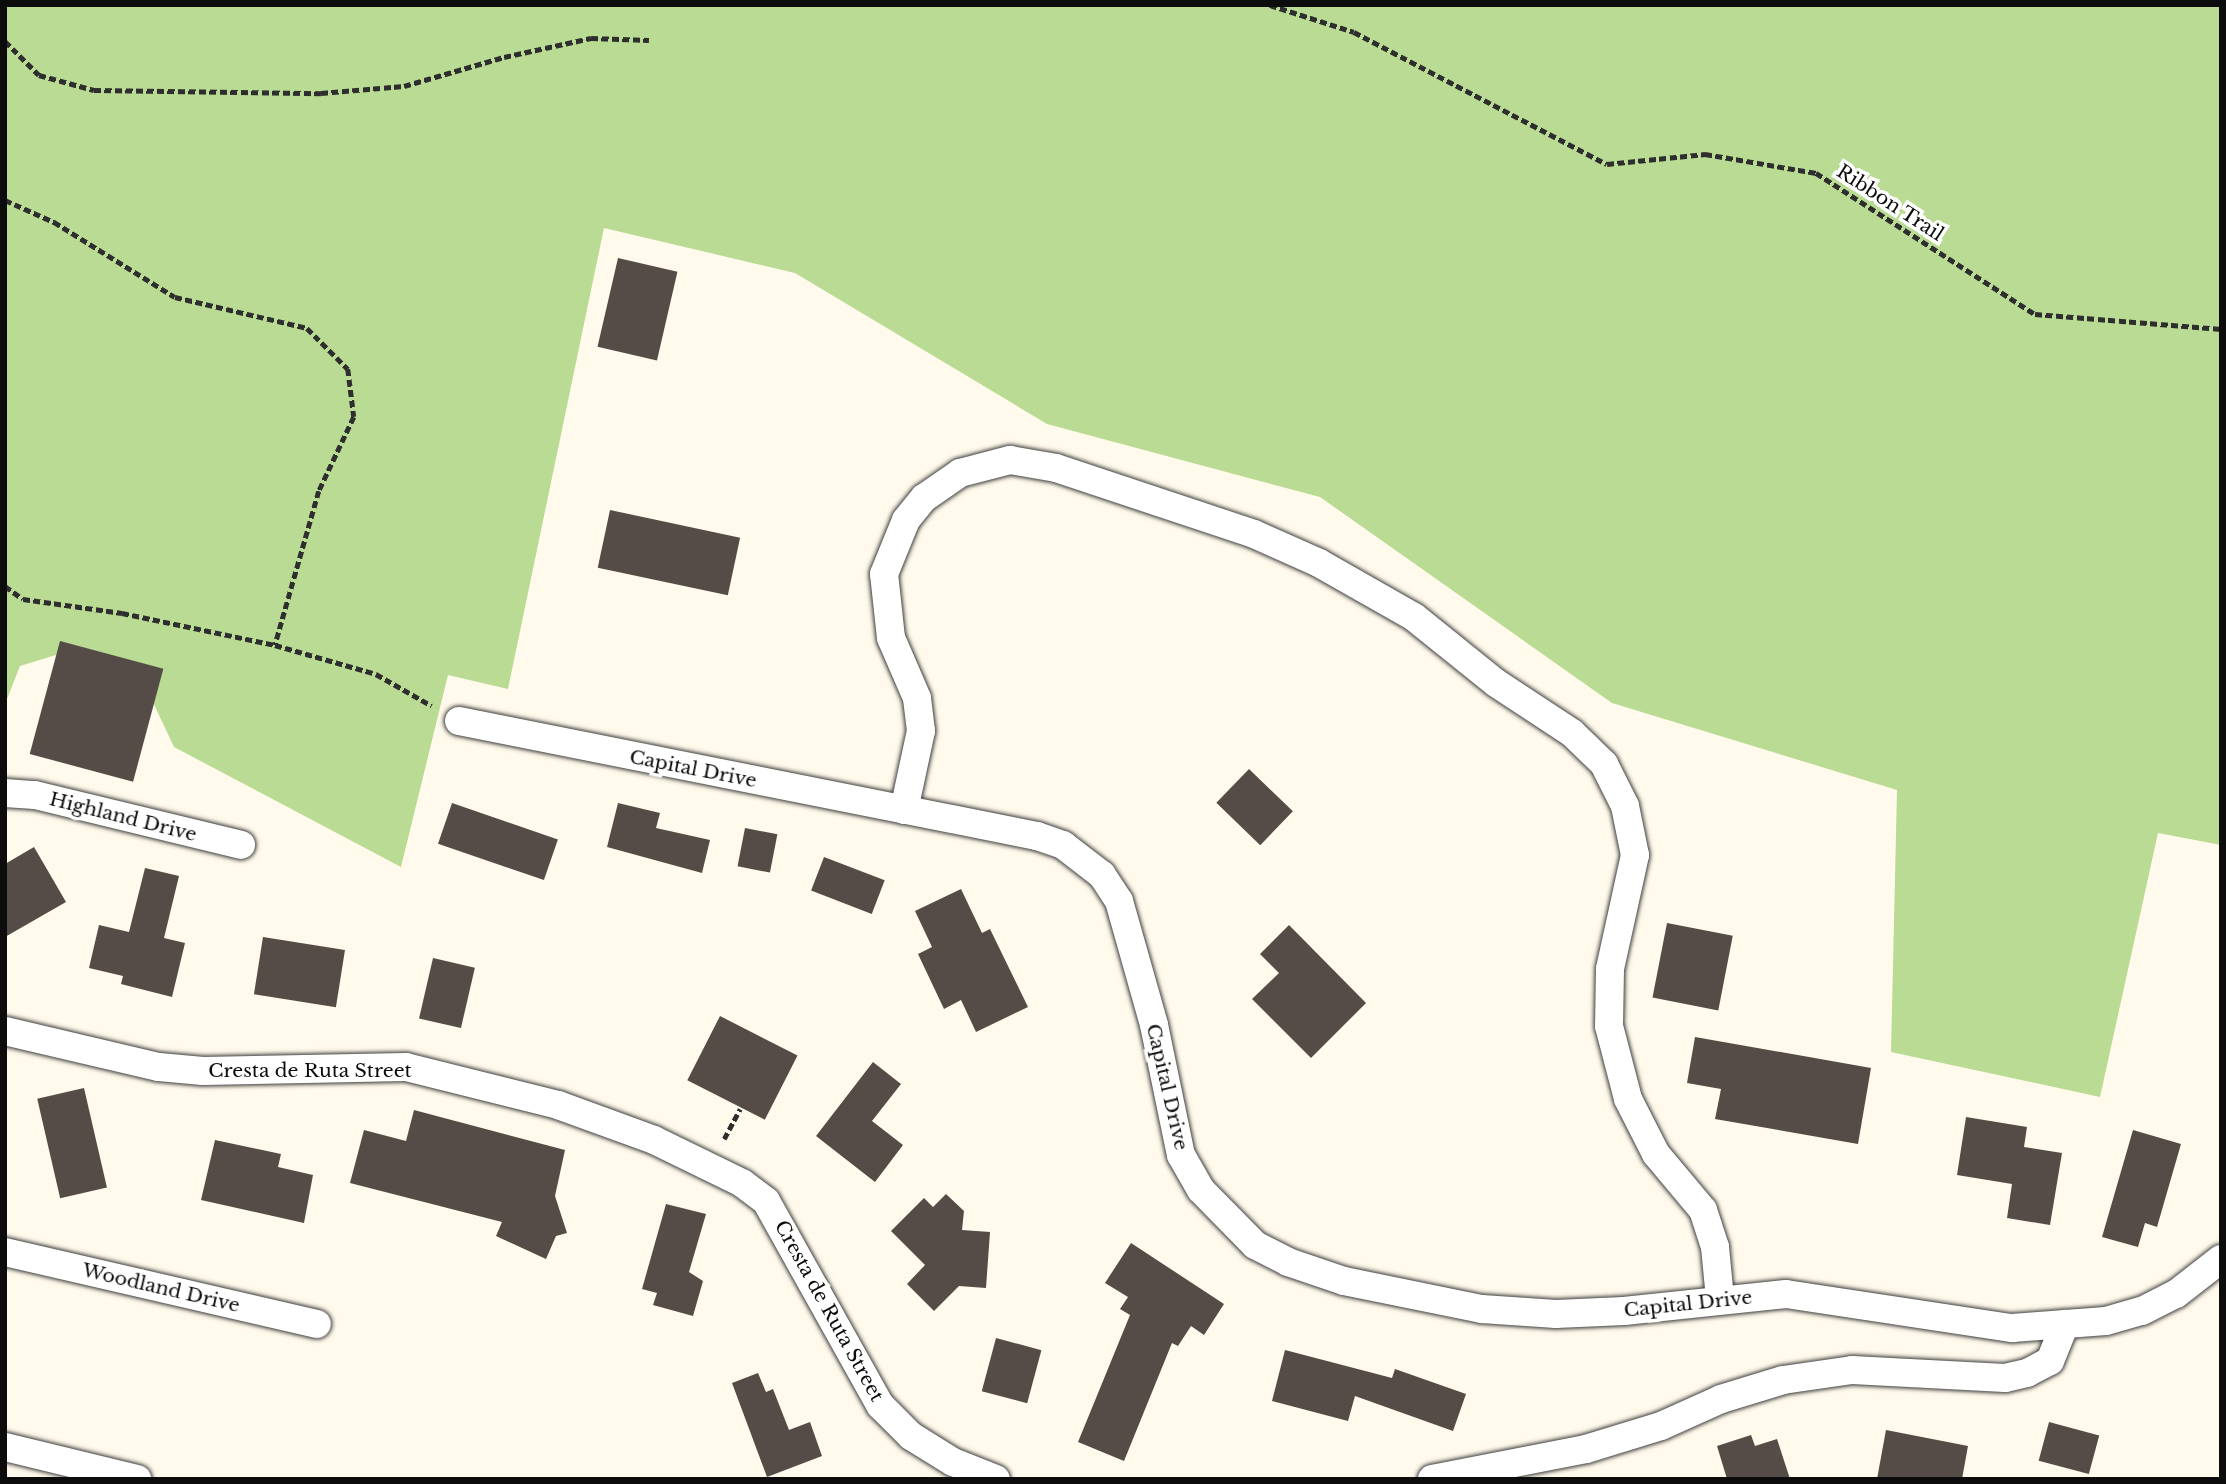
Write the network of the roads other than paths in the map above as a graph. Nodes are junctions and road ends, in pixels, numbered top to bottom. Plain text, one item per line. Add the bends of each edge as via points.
1 (459, 721) road end
2 (5, 793) edge
3 (904, 810) junction
4 (240, 845) dead end
5 (5, 1031) edge
6 (5, 1252) edge
7 (2221, 1259) edge
8 (1720, 1299) junction
9 (317, 1324) dead end
10 (2065, 1324) junction
11 (5, 1447) edge
12 (42, 1456) junction
13 (5, 1461) edge
14 (137, 1479) edge
15 (996, 1479) edge
16 (1432, 1479) edge

1 - 3 street, Capital Drive
2 - 4 street, Highland Drive via 35,796
3 - 8 street, Capital Drive via 1038,836 1063,845 1102,875 1119,901 1127,926 1154,1025 1181,1155 1201,1190 1255,1245 1344,1281 1482,1309 1569,1313
3 - 8 street via 921,731 917,698 891,638 884,574 906,520 923,498 960,473 1010,460 1056,468 1254,534 1319,563 1414,617 1496,683 1573,733 1604,764 1625,806 1635,855 1610,969 1609,1026 1628,1099 1651,1143 1703,1210 1715,1247
5 - 15 street, Cresta de Ruta Street via 159,1067 203,1071 406,1067 558,1105 654,1140 742,1183 766,1201 880,1405 911,1436 953,1462
6 - 9 street, Woodland Drive
7 - 10 street, Capital Drive via 2176,1294 2141,1311 2106,1321
8 - 10 street, Capital Drive via 1786,1294 2012,1328
10 - 16 street via 2050,1362 2027,1373 2006,1378 1852,1370 1783,1380 1586,1449
11 - 12 street
12 - 13 street
12 - 14 street

